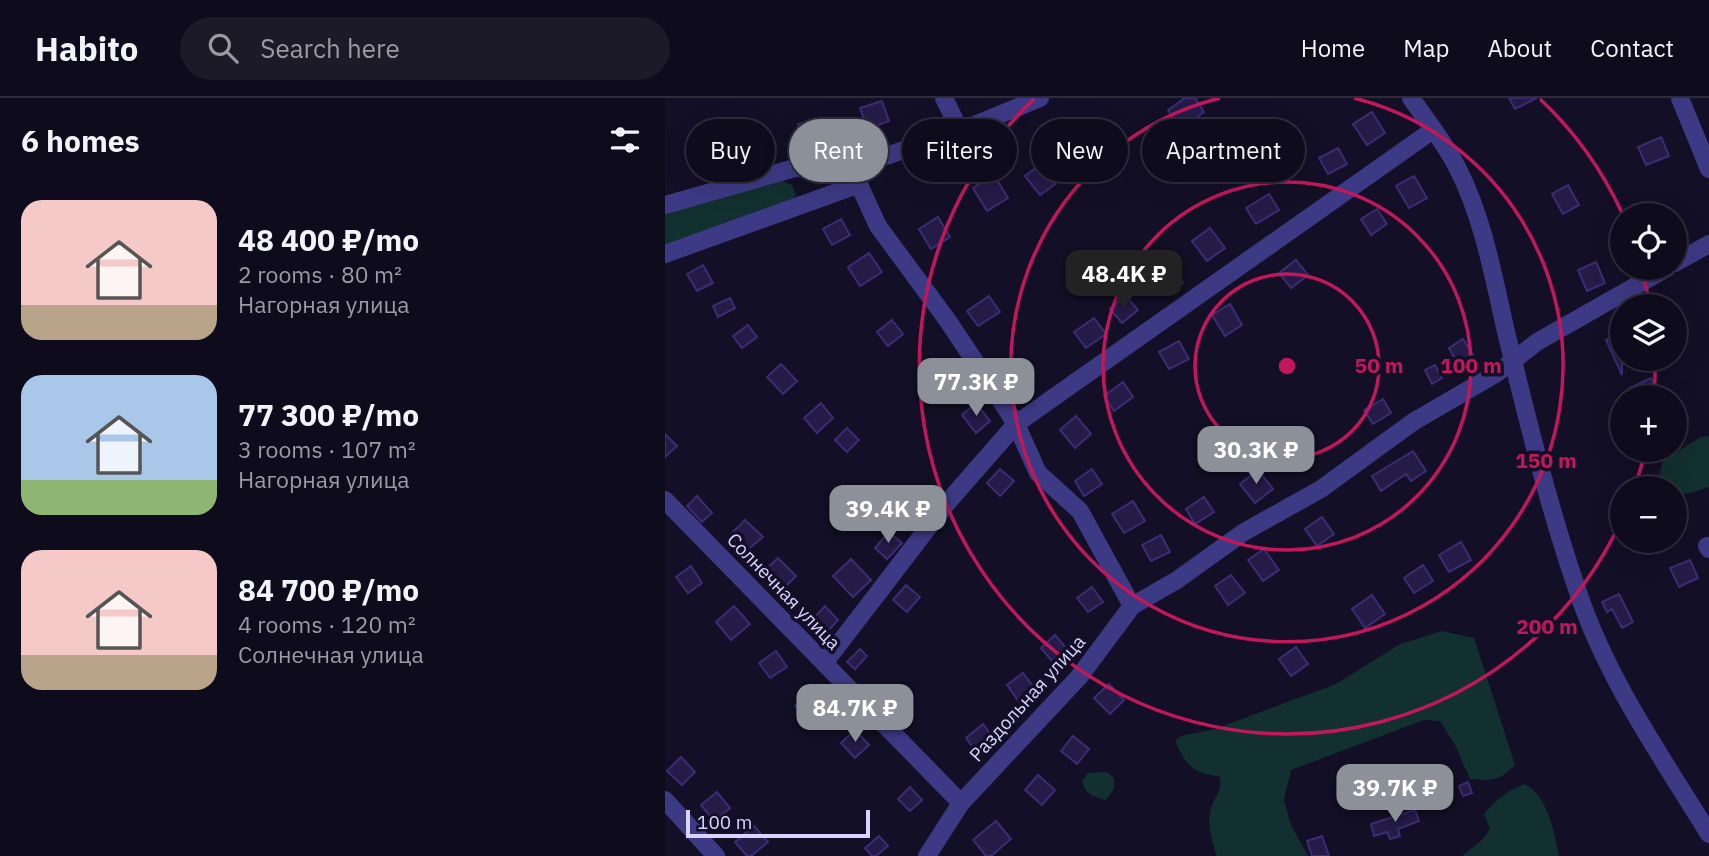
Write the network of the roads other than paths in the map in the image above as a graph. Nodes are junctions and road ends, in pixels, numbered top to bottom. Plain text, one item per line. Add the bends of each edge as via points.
1 (944, 98) edge
2 (1040, 98) edge
3 (1411, 98) edge
4 (1680, 98) edge
5 (954, 119) edge
6 (989, 119) edge
7 (1433, 130) junction
8 (1709, 169) edge
9 (789, 170) edge
10 (856, 182) edge
11 (857, 185) junction
12 (665, 205) edge
13 (1709, 244) edge
14 (665, 254) edge
15 (1687, 257) edge
16 (1646, 280) edge
17 (1513, 361) junction
18 (1016, 424) junction
19 (665, 500) edge
20 (1132, 606) junction
21 (825, 663) junction
22 (665, 800) edge
23 (961, 803) junction
24 (1709, 834) edge
25 (716, 856) edge
26 (927, 856) edge

1 - 5 street
2 - 6 street
3 - 7 street
4 - 8 street
7 - 17 street via 1459,171 1472,204
7 - 18 street
9 - 12 street
10 - 11 street
11 - 14 street
11 - 18 street via 878,226
13 - 15 street
16 - 17 street, Раздольная улица via 1537,342
17 - 20 street, Раздольная улица via 1413,422 1321,489 1244,532
17 - 24 street via 1557,527 1598,645
18 - 20 street via 1038,473 1080,511
18 - 21 street via 947,503
19 - 21 street, Солнечная улица
20 - 23 street, Раздольная улица via 1079,677
21 - 23 street, Солнечная улица
22 - 25 street
23 - 26 street, Раздольная улица

